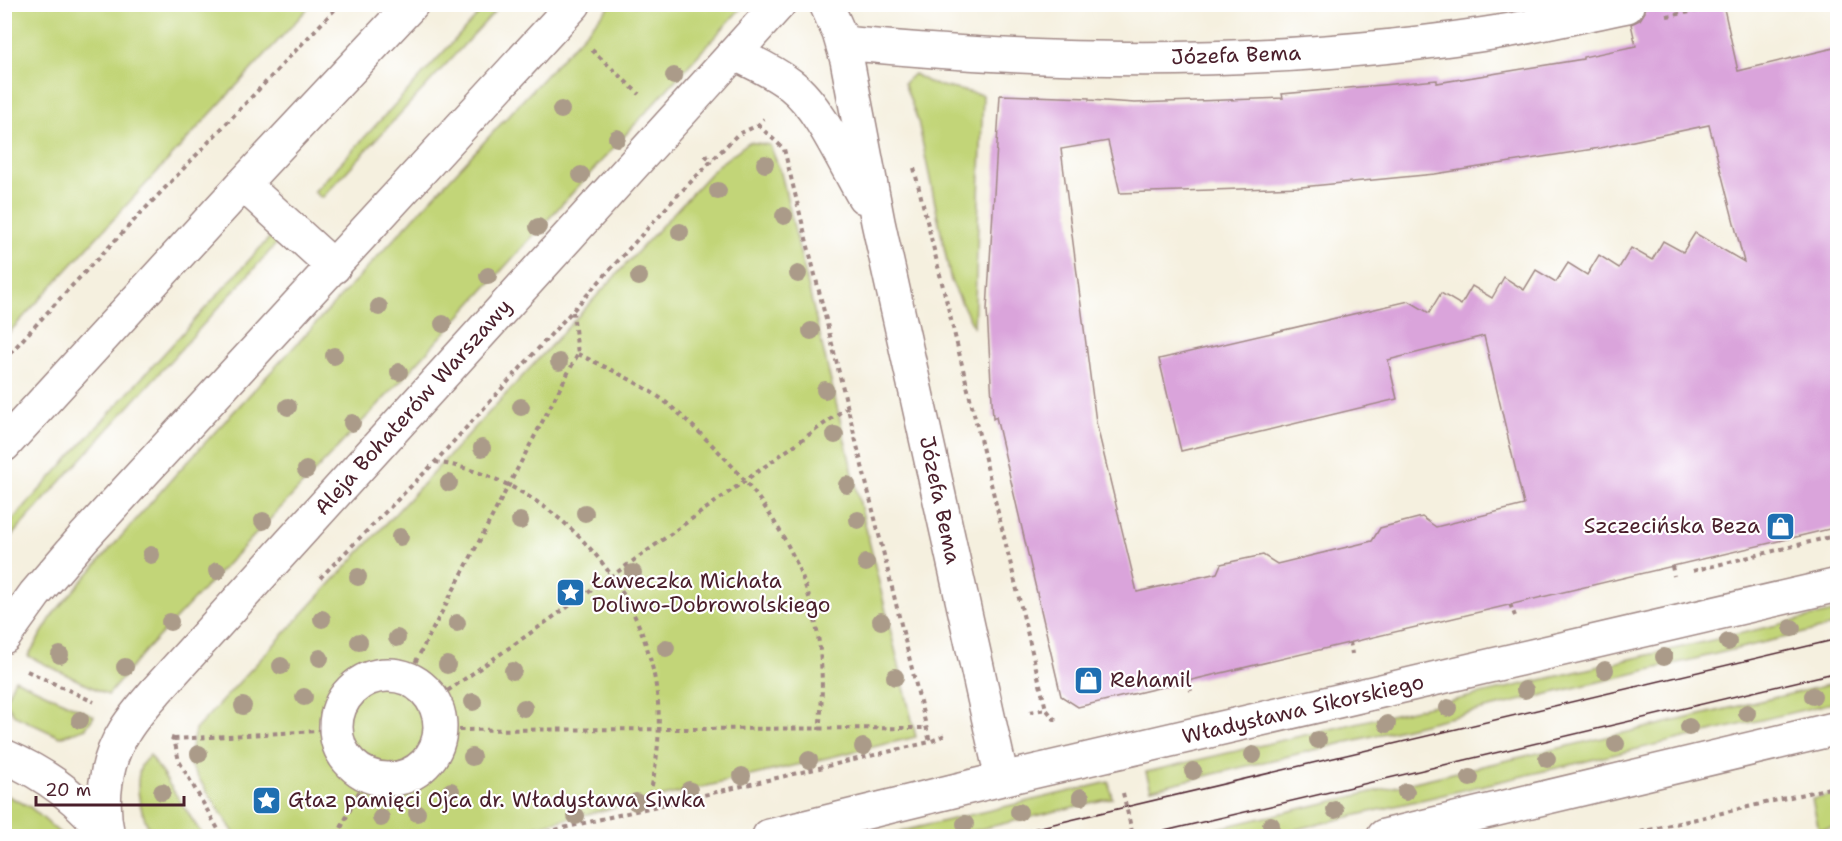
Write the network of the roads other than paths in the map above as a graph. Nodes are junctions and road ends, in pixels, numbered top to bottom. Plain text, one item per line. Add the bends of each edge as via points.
1 (412, 4) edge
2 (574, 4) edge
3 (779, 4) edge
4 (826, 4) edge
5 (1627, 6) edge
6 (843, 43) junction
7 (735, 54) junction
8 (243, 184) junction
9 (878, 222) junction
10 (334, 267) junction
11 (4, 445) edge
12 (1838, 585) edge
13 (4, 637) edge
14 (1838, 728) edge
15 (4, 756) edge
16 (367, 776) joint
17 (1002, 779) junction
18 (108, 837) edge
19 (769, 837) edge
20 (1384, 837) edge

1 - 8 street
2 - 10 street
3 - 7 street, Aleja Bohaterów Warszawy
4 - 6 street, Józefa Bema
5 - 6 street, Józefa Bema via 1458,37 1239,55 1074,58
6 - 9 street, Józefa Bema
7 - 9 street, Józefa Bema via 769,70 807,100
7 - 18 street, Aleja Bohaterów Warszawy via 132,720 117,744 109,769 104,812
8 - 10 street
8 - 11 street
9 - 17 street, Józefa Bema
10 - 13 street via 52,572
12 - 17 street, Władysława Sikorskiego
14 - 20 street
15 - 18 street via 62,787
16 - 16 street via 402,778 417,771 437,746 437,715 421,687 407,678 374,676 359,683 339,708 334,730 344,756
17 - 19 street, Władysława Sikorskiego

